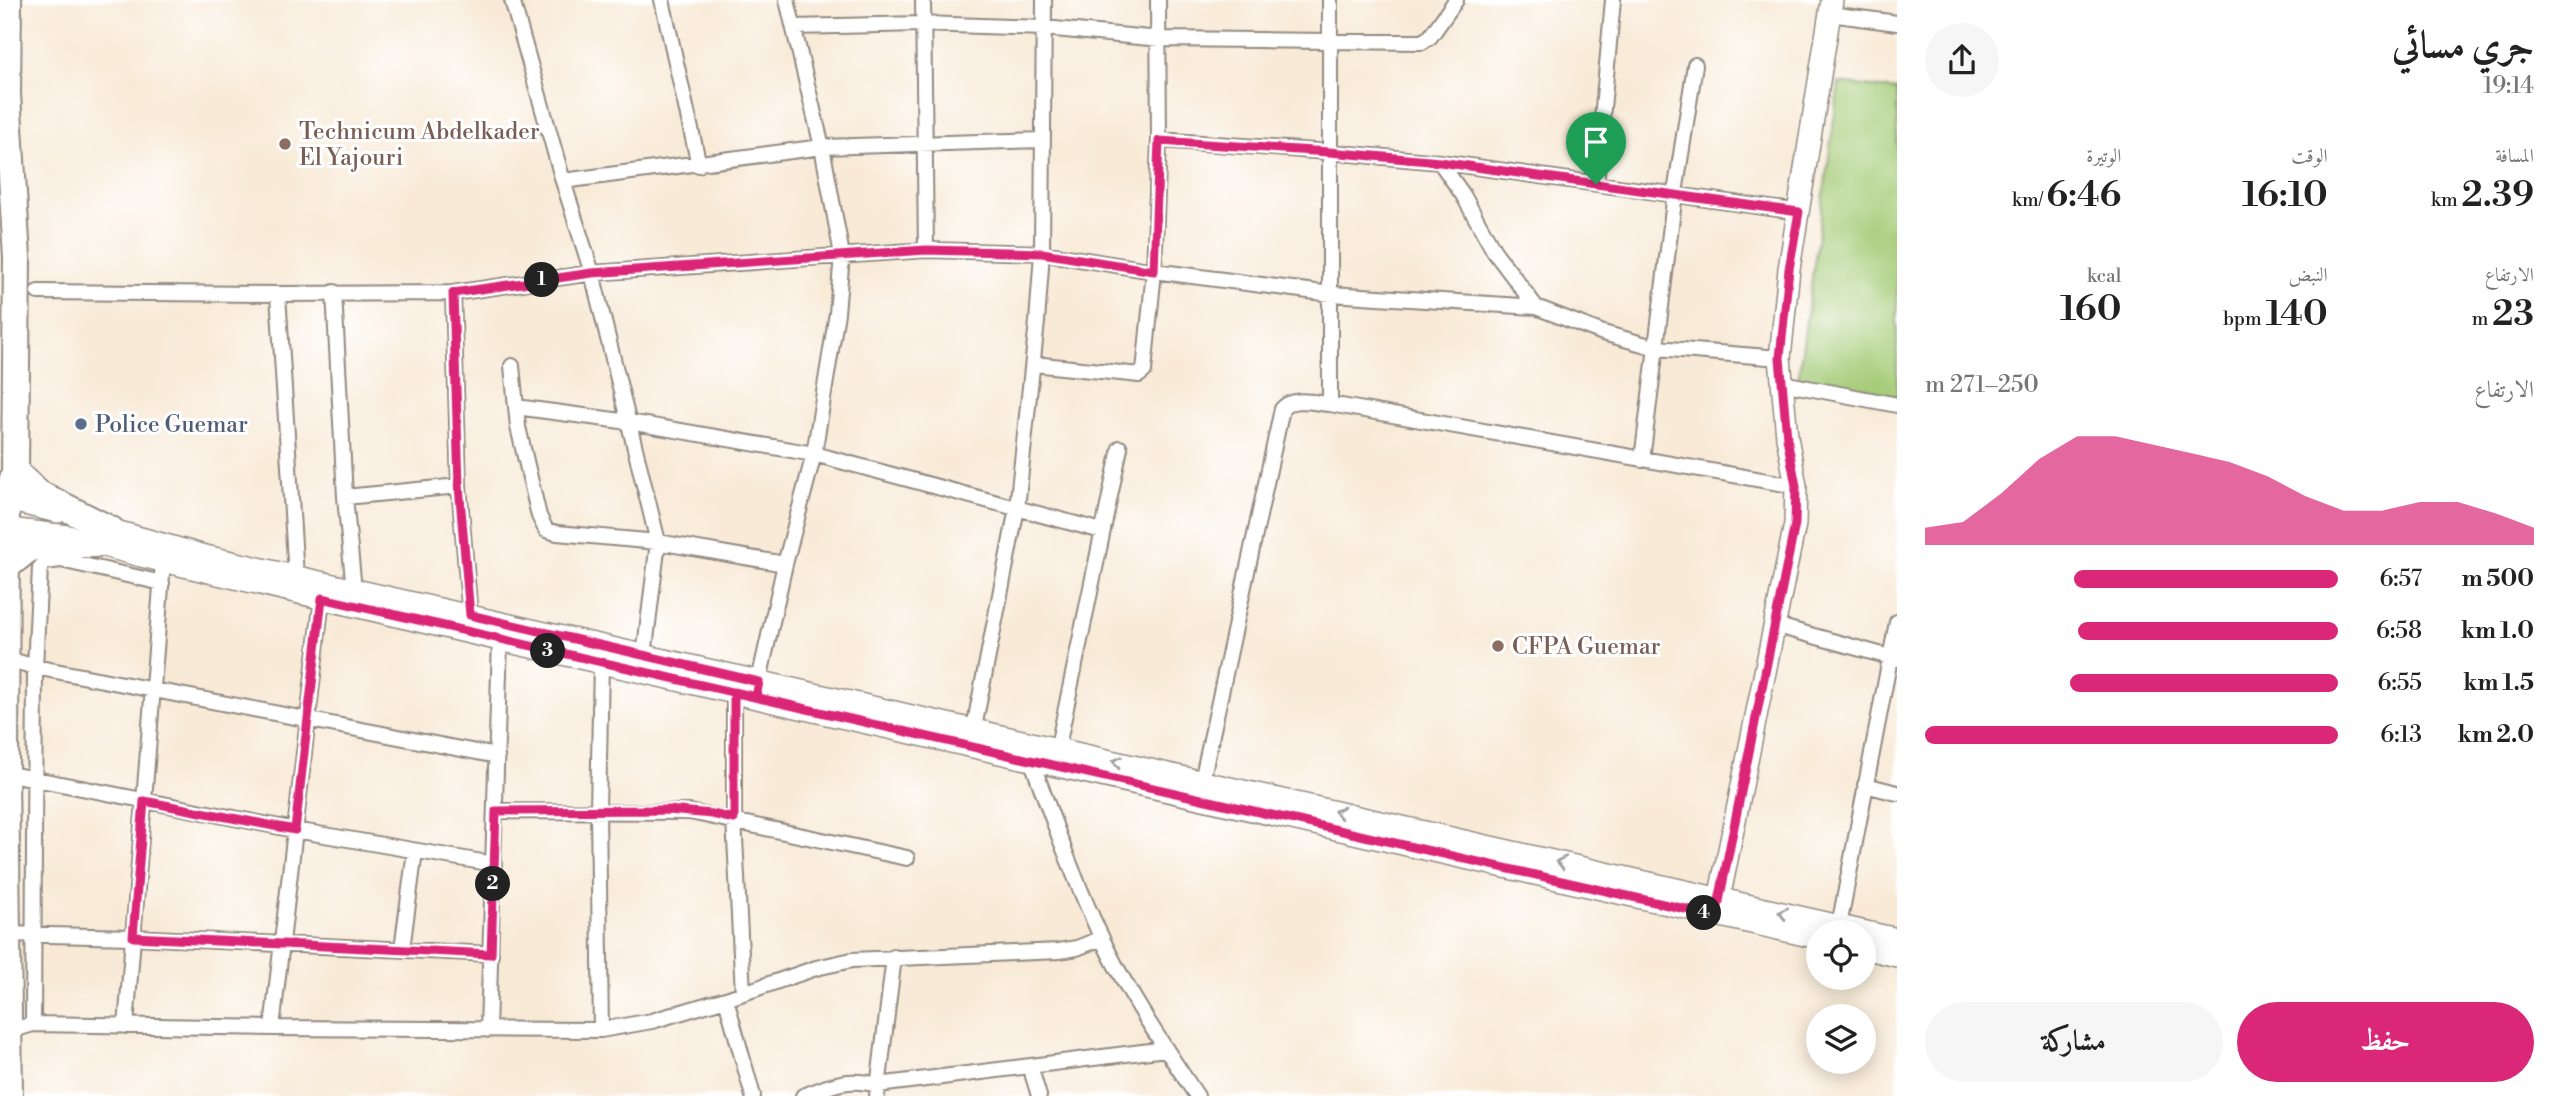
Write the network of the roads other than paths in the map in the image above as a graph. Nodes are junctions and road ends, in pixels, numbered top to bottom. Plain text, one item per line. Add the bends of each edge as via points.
1 (8, 0) edge
2 (512, 0) edge
3 (662, 0) edge
4 (788, 0) edge
5 (923, 0) edge
6 (1044, 0) edge
7 (1158, 0) edge
8 (1330, 0) edge
9 (1456, 0) edge
10 (1613, 0) edge
11 (1831, 7) edge
12 (1897, 23) edge
13 (922, 24) junction
14 (794, 27) junction
15 (1044, 28) junction
16 (1160, 39) junction
17 (1331, 42) junction
18 (1695, 65) dead end
19 (1043, 140) junction
20 (1159, 141) junction
21 (925, 145) junction
22 (822, 147) junction
23 (1329, 152) junction
24 (1440, 162) junction
25 (699, 164) junction
26 (563, 181) junction
27 (1596, 184) junction
28 (1675, 193) junction
29 (1799, 212) junction
30 (926, 250) junction
31 (1042, 253) junction
32 (842, 255) junction
33 (9, 258) edge
34 (1154, 271) junction
35 (592, 273) junction
36 (38, 292) dead end
37 (334, 292) junction
38 (453, 293) junction
39 (278, 294) junction
40 (1331, 294) junction
41 (1536, 307) junction
42 (1657, 348) junction
43 (1780, 358) junction
44 (1033, 364) junction
45 (512, 366) dead end
46 (1782, 383) junction
47 (1330, 404) junction
48 (1897, 405) edge
49 (516, 407) junction
50 (629, 422) junction
51 (1120, 448) dead end
52 (814, 454) junction
53 (1642, 460) junction
54 (15, 472) junction
55 (459, 486) junction
56 (1796, 486) junction
57 (345, 497) junction
58 (1017, 508) junction
59 (3, 515) edge
60 (1102, 531) junction
61 (103, 537) junction
62 (658, 542) junction
63 (163, 562) junction
64 (785, 564) junction
65 (6, 567) junction
66 (296, 576) junction
67 (162, 583) junction
68 (354, 590) junction
69 (322, 598) junction
70 (470, 615) junction
71 (1897, 622) edge
72 (1774, 625) junction
73 (500, 640) junction
74 (644, 656) junction
75 (3, 657) edge
76 (1893, 658) edge
77 (601, 663) junction
78 (35, 667) junction
79 (757, 689) junction
80 (153, 690) junction
81 (734, 692) junction
82 (307, 720) junction
83 (972, 738) junction
84 (497, 756) junction
85 (1056, 757) junction
86 (1031, 759) junction
87 (5, 773) junction
88 (33, 779) junction
89 (1202, 781) junction
90 (1865, 785) junction
91 (1897, 793) edge
92 (144, 801) junction
93 (496, 811) junction
94 (598, 811) junction
95 (734, 819) junction
96 (295, 830) junction
97 (415, 851) junction
98 (907, 858) dead end
99 (494, 864) junction
100 (1718, 907) junction
101 (1840, 920) edge
102 (1806, 921) edge
103 (20, 934) junction
104 (1876, 934) edge
105 (1806, 935) edge
106 (133, 937) junction
107 (1102, 938) junction
108 (1897, 939) edge
109 (281, 943) junction
110 (402, 949) junction
111 (1876, 951) edge
112 (491, 954) junction
113 (1897, 956) edge
114 (894, 957) junction
115 (743, 993) junction
116 (726, 999) junction
117 (126, 1026) junction
118 (272, 1028) junction
119 (14, 1030) edge
120 (488, 1030) junction
121 (601, 1030) junction
122 (1166, 1049) junction
123 (1030, 1066) junction
124 (878, 1090) edge
125 (9, 1096) edge
126 (754, 1096) edge
127 (803, 1096) edge
128 (1039, 1096) edge
129 (1197, 1096) edge

1 - 33 highway
2 - 26 street
3 - 25 street
4 - 14 street
5 - 13 street
6 - 15 street
7 - 16 street
8 - 17 street
9 - 17 street via 1425,41
10 - 27 street
11 - 12 street
11 - 29 street
13 - 14 street
13 - 15 street
13 - 21 street
14 - 22 street
15 - 16 street
15 - 19 street
16 - 17 street
16 - 20 street
17 - 23 street
18 - 28 street
19 - 21 street
19 - 31 street
20 - 23 street
20 - 34 street
21 - 22 street
21 - 30 street
22 - 25 street
22 - 32 street
23 - 24 street
23 - 40 street
24 - 27 street
24 - 41 street via 1494,251
25 - 26 street
26 - 35 street
27 - 28 street
28 - 29 street
28 - 42 street
29 - 43 street
30 - 31 street
30 - 32 street
31 - 34 street
31 - 44 street
32 - 35 street
32 - 52 street
33 - 54 highway
34 - 40 street
34 - 44 street via 1144,371 1139,375
35 - 38 street
35 - 50 street
36 - 39 street
37 - 38 street
37 - 39 street
37 - 57 street
38 - 55 street
39 - 66 street
40 - 41 street
40 - 47 street
41 - 42 street
42 - 43 street
42 - 53 street
43 - 46 street
44 - 58 street
45 - 49 street
46 - 48 street
46 - 56 street
47 - 53 street
47 - 89 street via 1294,401 1282,409
49 - 50 street
49 - 62 street via 546,530
50 - 52 street
50 - 62 street
51 - 60 street
52 - 58 street
52 - 64 street
53 - 56 street
54 - 59 highway
54 - 61 highway
55 - 57 street
55 - 70 street
56 - 72 street via 1795,524
57 - 68 street
58 - 60 street
58 - 83 street
59 - 61 street via 68,536
59 - 65 highway
60 - 85 street
61 - 63 street
61 - 65 highway via 41,544
61 - 66 street
62 - 64 street
62 - 74 street
63 - 67 street
63 - 69 street
64 - 79 street
65 - 75 highway
66 - 68 street
67 - 78 street via 61,560 45,562 38,575
67 - 80 street
68 - 70 street
69 - 73 street
69 - 82 street
70 - 74 street
71 - 76 street
72 - 76 street
72 - 100 street
73 - 77 street
73 - 84 street
74 - 79 street
75 - 78 street
75 - 87 highway
76 - 90 street
77 - 81 street
77 - 94 street
78 - 80 street
78 - 88 street
79 - 81 street
79 - 83 street
80 - 82 street
80 - 92 street
81 - 95 street
82 - 84 street
82 - 96 street
83 - 85 street
83 - 86 street
84 - 93 street
85 - 86 street
89 -> 85 street
85 - 100 street
86 - 107 street
87 - 88 street
87 - 103 highway
88 - 92 street
88 - 103 street
100 -> 89 street
90 - 91 street
90 - 101 street
92 - 96 street
92 - 106 street
93 - 94 street
93 - 99 street
94 - 95 street via 690,811
94 - 121 street
95 - 98 street
95 - 115 street
96 - 97 street
96 - 109 street
97 - 99 street
97 - 110 street
99 - 112 street
102 -> 100 street
100 - 105 street
103 - 106 street
103 - 119 highway
104 - 108 street
106 - 109 street
106 - 117 street
107 - 114 street via 1059,951
107 - 122 street
109 - 110 street
109 - 118 street
110 - 112 street
111 - 113 street
112 - 120 street
114 - 115 street via 834,963
114 - 124 street
115 - 116 street
116 - 121 street via 652,1021
116 - 126 street
117 - 118 street
117 - 119 street
118 - 120 street
119 - 125 highway
120 - 121 street
122 - 123 street
122 - 129 street
123 - 124 street
123 - 128 street
124 - 127 street via 856,1080

